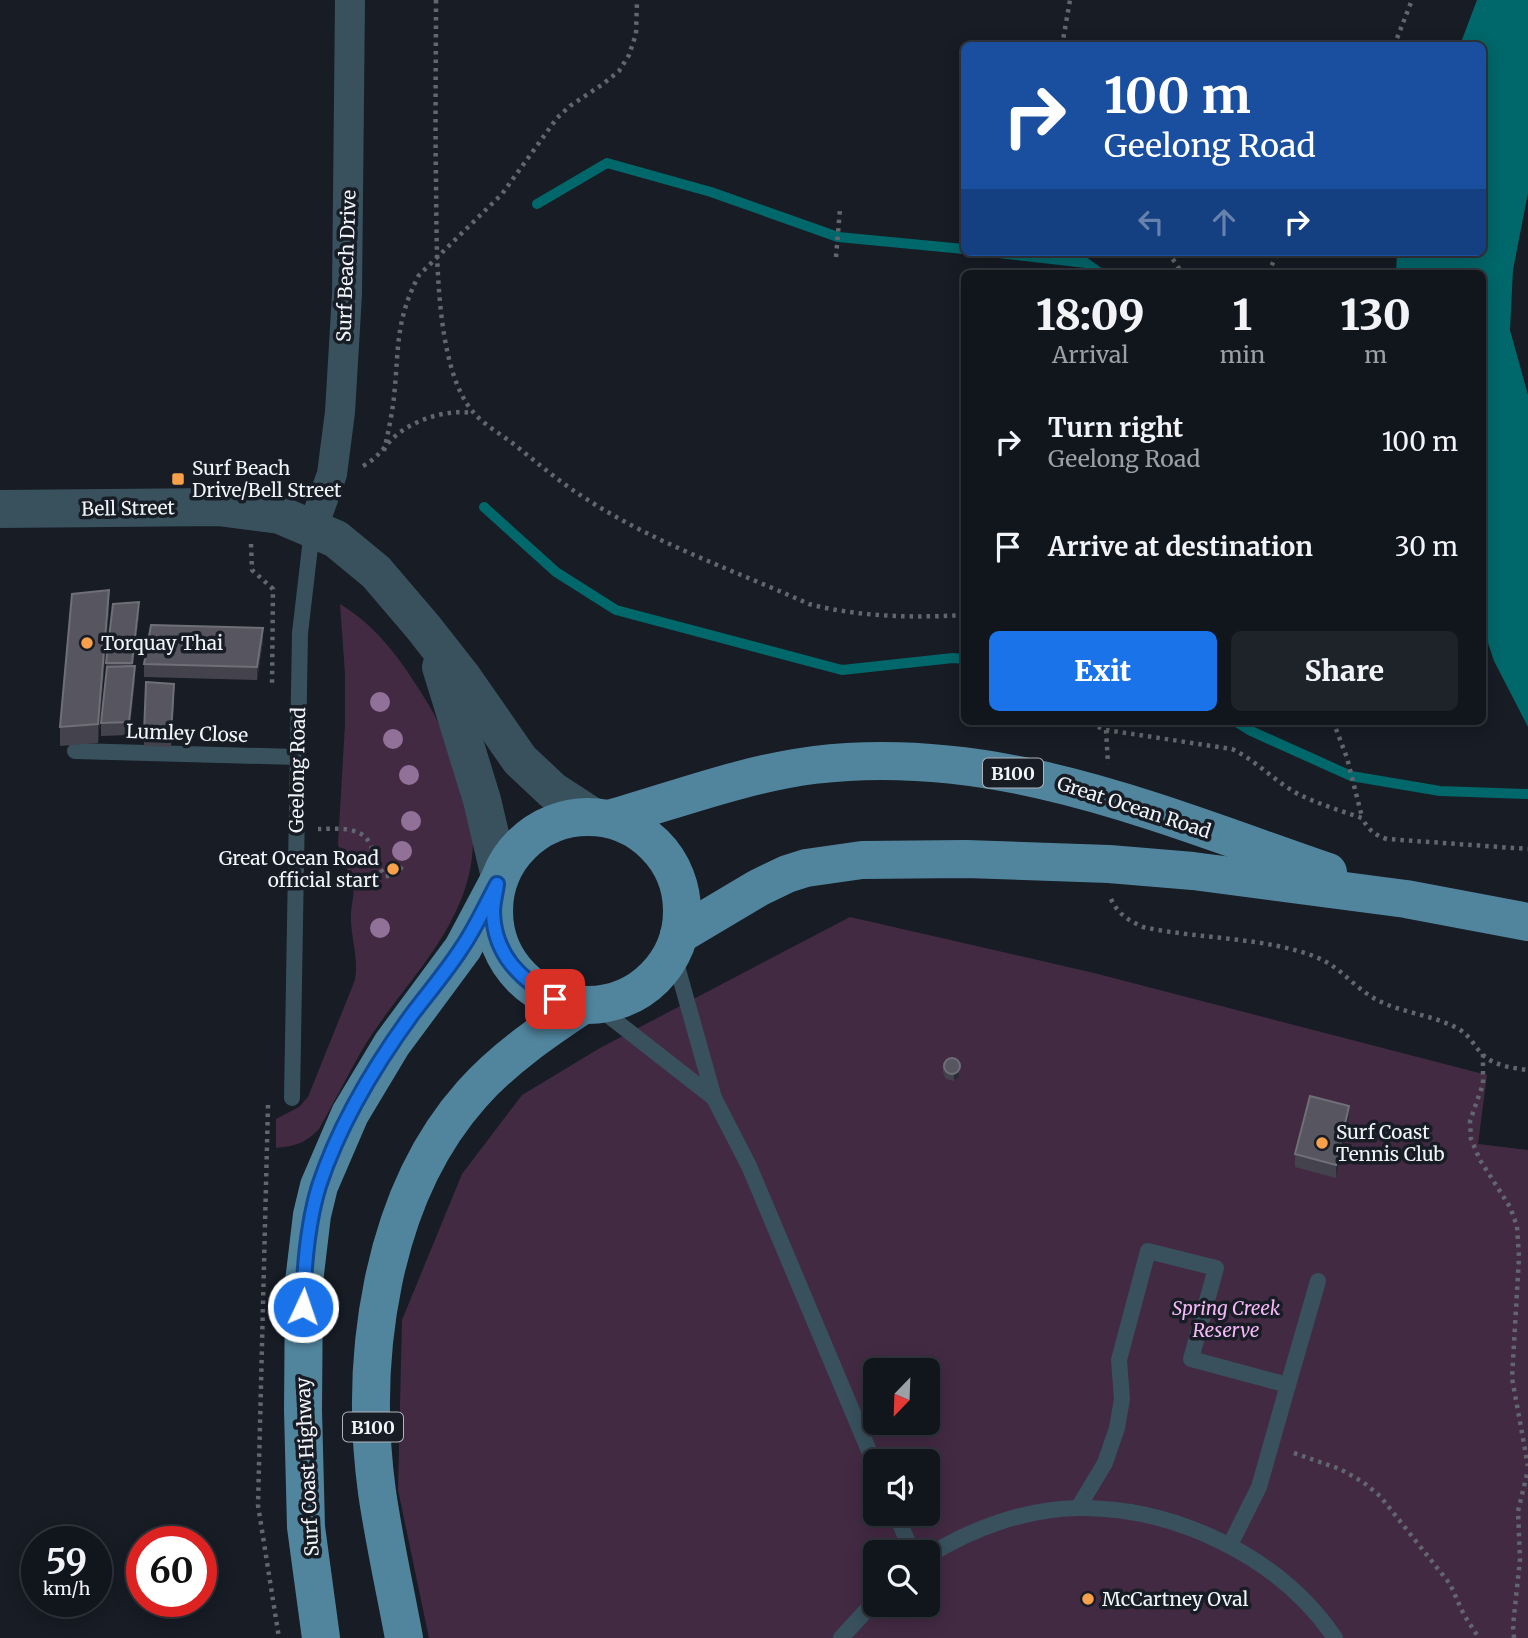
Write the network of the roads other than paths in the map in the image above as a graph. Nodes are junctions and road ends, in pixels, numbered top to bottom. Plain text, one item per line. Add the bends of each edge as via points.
1 (350, 0) edge
2 (0, 509) edge
3 (313, 527) junction
4 (423, 627) junction
5 (75, 751) edge
6 (298, 757) junction
7 (601, 818) junction
8 (498, 880) junction
9 (1406, 898) junction
10 (1528, 922) edge
11 (676, 944) junction
12 (589, 1005) junction
13 (292, 1098) dead end
14 (714, 1098) junction
15 (1318, 1281) dead end
16 (1288, 1385) junction
17 (868, 1449) edge
18 (1078, 1508) junction
19 (1230, 1545) junction
20 (940, 1549) edge
21 (863, 1614) edge
22 (321, 1638) edge
23 (404, 1638) edge
24 (841, 1638) edge
25 (1335, 1638) edge

1 - 3 street, Surf Beach Drive via 347,294 340,412 332,474
2 - 3 street, Bell Street via 218,507 280,515
3 - 4 street, Bell Street via 336,539 376,572
3 - 6 lane, Geelong Road via 300,633
4 - 7 street, Bell Street via 520,760 553,790
4 - 8 street, Bell Street via 456,711 482,800
5 - 6 lane, Lumley Close
6 - 13 lane, Geelong Road
7 - 8 main road, B100 via 566,820 541,829 519,846
7 - 9 main road, Great Ocean Road / B100 via 783,770 850,762 921,761 1036,777 1101,794
7 - 11 main road via 632,828 669,862 682,910
8 - 12 main road, B100 via 493,912 498,940 511,965 531,986 555,999
8 - 22 main road, Surf Coast Highway / B100 via 463,948 392,1044 350,1114 317,1196 304,1282 303,1410 306,1527
9 - 10 main road, Great Ocean Road / B100
9 - 11 main road, Great Ocean Road / B100 via 1109,864 862,860 787,874 758,888
11 - 12 main road, B100 via 659,972 641,989 619,1000
11 - 14 lane
12 - 14 lane
12 - 23 main road, B100 via 511,1057 454,1116 418,1177 392,1249 378,1306 372,1416 377,1490
14 - 17 lane via 749,1166
15 - 16 lane
16 - 18 lane via 1191,1359 1216,1268 1148,1251 1119,1360 1122,1399 1117,1428 1105,1464
16 - 19 lane via 1259,1487
18 - 19 lane via 1149,1517
18 - 20 lane via 1004,1521
19 - 25 lane via 1294,1591
21 - 24 lane

